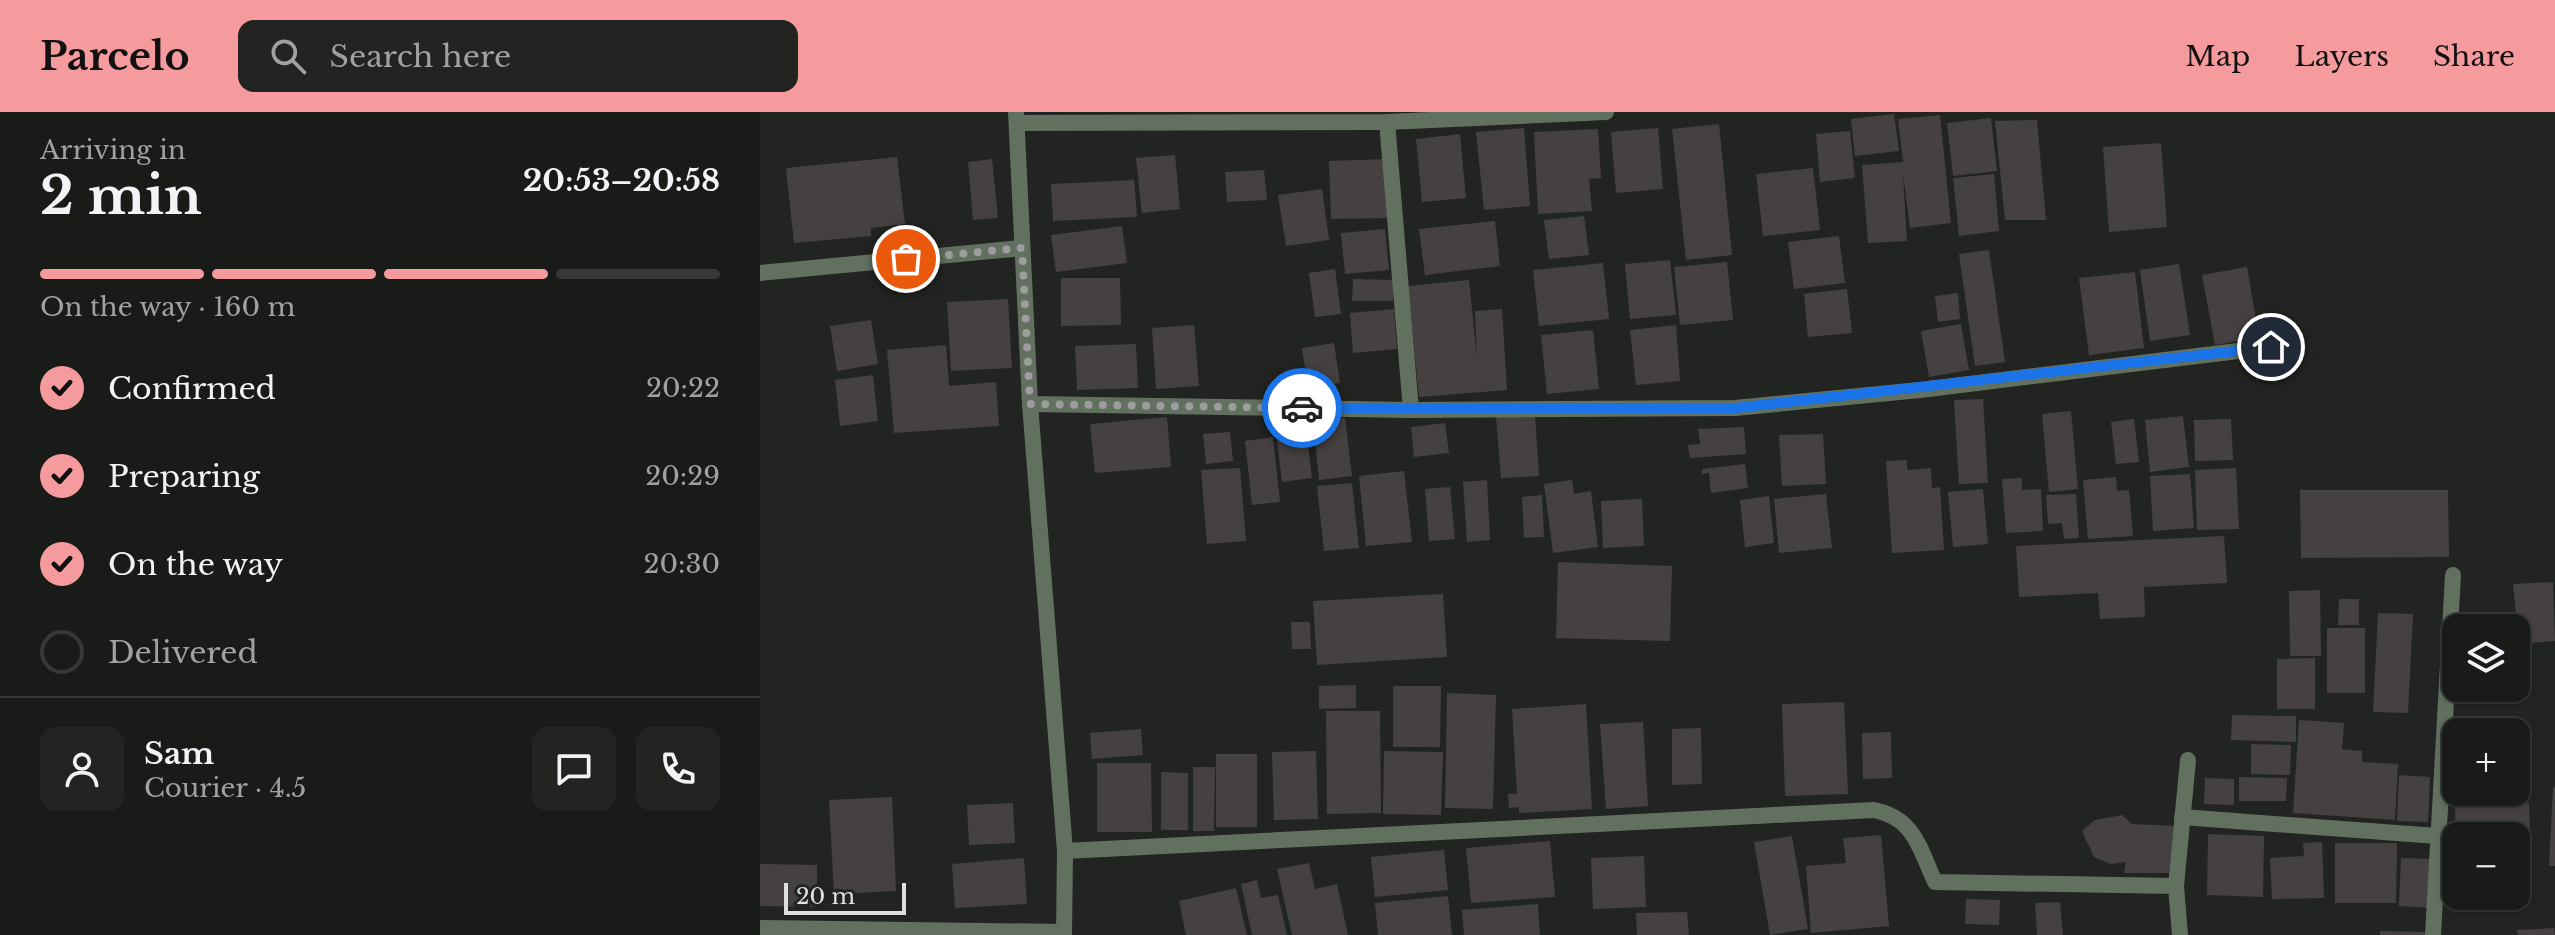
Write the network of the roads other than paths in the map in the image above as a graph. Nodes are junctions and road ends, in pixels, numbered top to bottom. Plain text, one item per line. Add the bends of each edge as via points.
1 (1606, 112) edge
2 (1016, 118) edge
3 (1387, 122) junction
4 (1022, 248) junction
5 (760, 273) edge
6 (2271, 347) dead end
7 (1030, 404) junction
8 (1411, 410) junction
9 (2453, 575) dead end
10 (2188, 760) dead end
11 (2182, 817) junction
12 (2437, 836) junction
13 (1065, 851) junction
14 (2176, 886) junction
15 (760, 928) edge
16 (1064, 934) edge
17 (2180, 935) edge
18 (2433, 935) edge

1 - 3 street
2 - 3 street
2 - 4 street
3 - 8 street
4 - 5 street
4 - 7 street
6 - 8 street via 1735,408
7 - 8 street
7 - 13 street
9 - 12 street
10 - 11 street
11 - 12 street
11 - 14 street
12 - 18 street
13 - 14 street via 1874,810 1895,814 1907,825 1935,882
13 - 16 street
14 - 17 street
15 - 16 street

